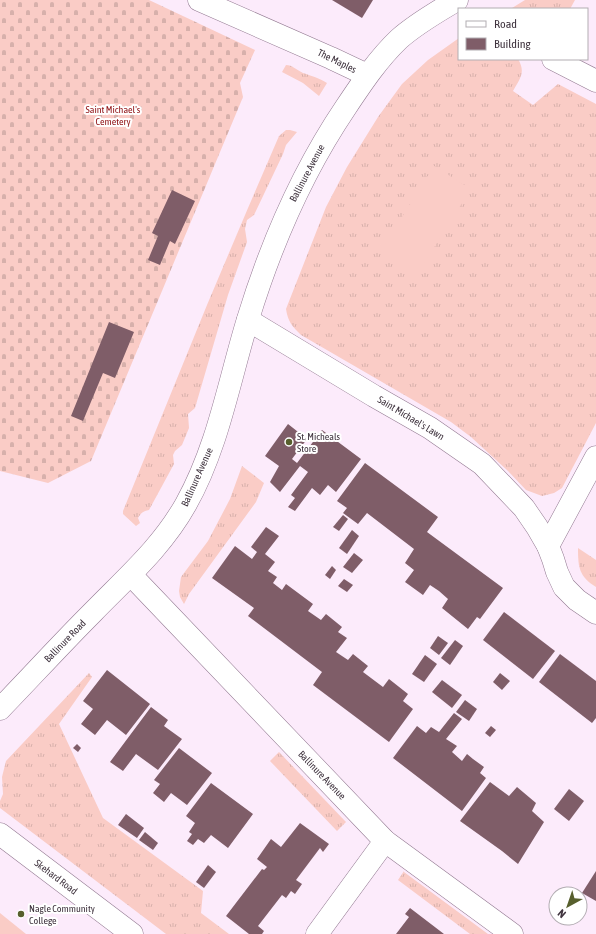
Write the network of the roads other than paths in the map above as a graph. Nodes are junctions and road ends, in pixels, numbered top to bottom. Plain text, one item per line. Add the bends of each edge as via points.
1 (199, 0) edge
2 (457, 0) edge
3 (555, 60) edge
4 (367, 76) junction
5 (596, 81) edge
6 (248, 320) junction
7 (596, 457) edge
8 (548, 546) junction
9 (131, 574) junction
10 (596, 613) edge
11 (0, 710) edge
12 (0, 834) edge
13 (385, 841) junction
14 (132, 934) edge
15 (317, 934) edge
16 (512, 934) edge

1 - 4 street, The Maples via 326,55
2 - 4 street, The Maples via 420,22 399,40
3 - 5 street
4 - 6 street, Ballinure Avenue via 324,141 292,202 273,247
6 - 8 street, Saint Michael's Lawn via 430,428 482,464 524,508
6 - 9 street, Ballinure Avenue via 214,441 196,484 165,537
7 - 8 street
8 - 10 street, Saint Michael's Lawn via 564,587
9 - 11 street, Ballinure Road
9 - 13 street, Ballinure Avenue
12 - 14 street, Skehard Road
13 - 15 street
13 - 16 street, Ballinure Avenue

